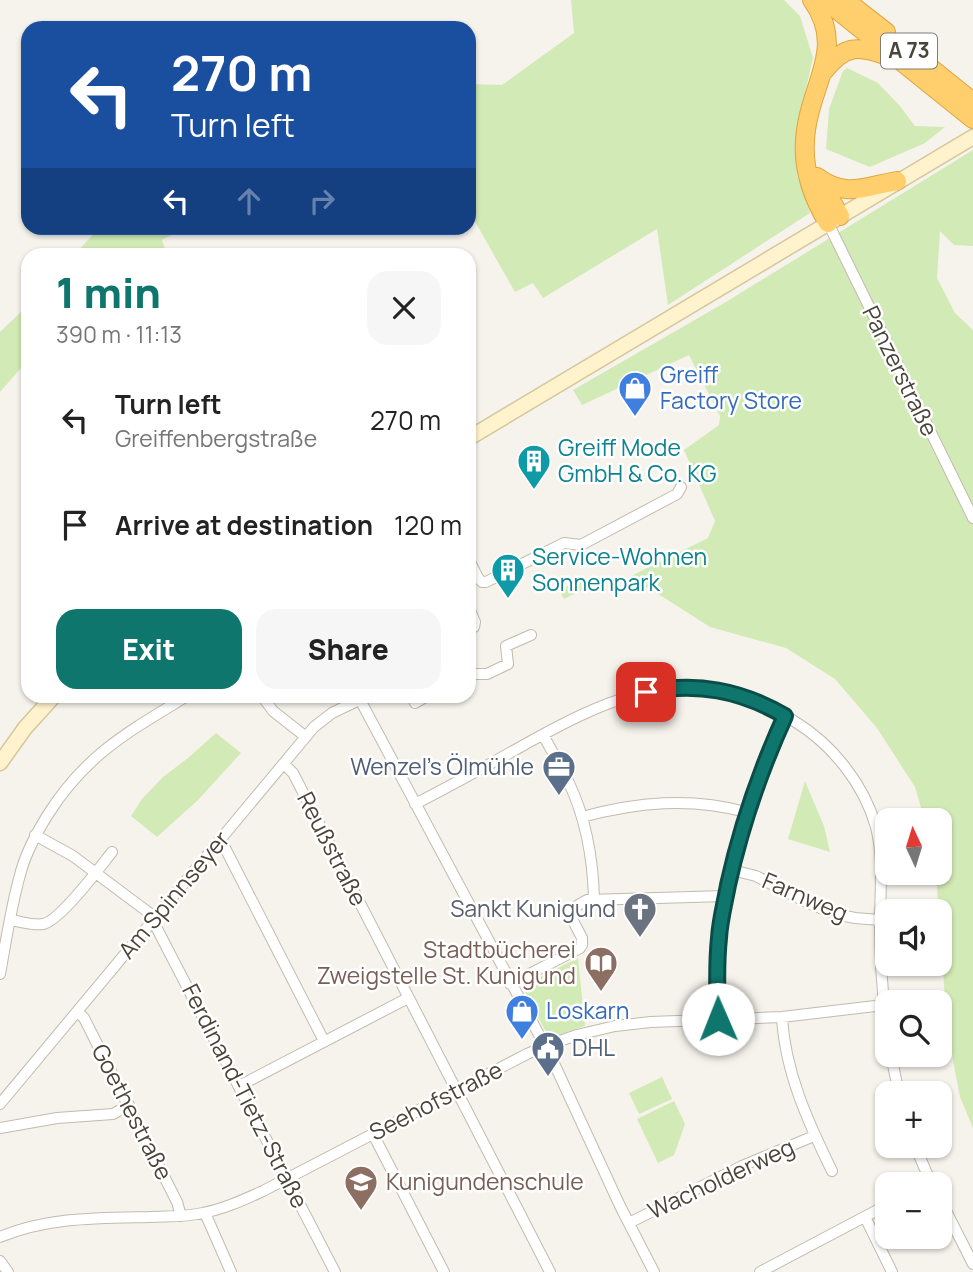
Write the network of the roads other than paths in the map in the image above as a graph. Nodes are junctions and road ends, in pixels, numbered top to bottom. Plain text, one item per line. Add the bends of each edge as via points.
1 (811, 0) edge
2 (825, 0) edge
3 (845, 0) edge
4 (901, 60) junction
5 (824, 71) junction
6 (973, 102) edge
7 (973, 119) edge
8 (968, 140) edge
9 (805, 160) junction
10 (817, 177) junction
11 (897, 181) junction
12 (834, 220) junction
13 (476, 434) edge
14 (681, 487) dead end
15 (973, 518) edge
16 (476, 573) edge
17 (531, 635) dead end
18 (476, 674) edge
19 (48, 703) edge
20 (176, 703) edge
21 (267, 703) edge
22 (350, 703) edge
23 (361, 703) edge
24 (785, 716) junction
25 (543, 735) junction
26 (306, 737) junction
27 (0, 762) edge
28 (284, 764) junction
29 (415, 804) junction
30 (746, 813) junction
31 (582, 817) junction
32 (35, 835) junction
33 (219, 842) junction
34 (112, 852) dead end
35 (732, 870) junction
36 (96, 872) junction
37 (726, 896) junction
38 (594, 899) junction
39 (881, 899) edge
40 (155, 919) junction
41 (10, 920) junction
42 (875, 920) edge
43 (0, 974) edge
44 (510, 984) junction
45 (408, 998) junction
46 (875, 1006) edge
47 (78, 1012) junction
48 (782, 1017) junction
49 (718, 1019) junction
50 (324, 1041) junction
51 (545, 1046) junction
52 (239, 1086) junction
53 (456, 1091) junction
54 (0, 1104) edge
55 (128, 1105) junction
56 (0, 1128) edge
57 (373, 1134) junction
58 (814, 1136) junction
59 (831, 1171) dead end
60 (287, 1178) junction
61 (875, 1212) edge
62 (205, 1213) junction
63 (181, 1216) junction
64 (865, 1217) junction
65 (629, 1223) junction
66 (952, 1223) edge
67 (0, 1237) edge
68 (0, 1261) edge
69 (973, 1264) edge
70 (8, 1272) edge
71 (231, 1272) edge
72 (335, 1272) edge
73 (444, 1272) edge
74 (550, 1272) edge
75 (654, 1272) edge
76 (760, 1272) edge
77 (892, 1272) edge

1 - 5 highway via 825,24
2 - 4 highway, A 73
3 - 6 highway, A 73
4 - 5 highway via 872,50 850,49
4 - 7 highway, A 73
5 - 9 highway via 807,119
8 - 11 main road
9 - 10 highway
9 - 12 highway via 820,210
10 - 11 highway via 849,190
10 - 12 highway
11 - 12 main road
12 - 13 main road
12 - 15 street, Panzerstraße
14 - 16 street via 677,494 581,545 564,543 486,582
17 - 18 street via 506,646 508,664
19 - 27 main road
20 - 32 street via 90,761
21 - 26 street
22 - 26 street, Am Spinnseyer
23 - 29 street
24 - 25 street via 728,692 661,689 611,702
24 - 30 street
24 - 39 street via 813,734 840,761 870,810 880,846
25 - 29 street
25 - 31 street
26 - 28 street, Am Spinnseyer
28 - 33 street, Am Spinnseyer
28 - 45 street, Reußstraße
29 - 44 street
30 - 31 street via 678,802 643,803
30 - 35 street
31 - 38 street
32 - 36 street
32 - 41 street via 20,873
33 - 40 street, Am Spinnseyer
33 - 50 street
34 - 36 street
35 - 37 street
35 - 42 street, Farnweg via 755,876 835,914
36 - 40 street
36 - 41 street via 51,921
37 - 38 street
37 - 49 street via 717,958
38 - 44 street via 568,911 582,938 580,948
40 - 47 street, Am Spinnseyer
40 - 52 street, Ferdinand-Tietz-Straße
41 - 43 street
44 - 51 street
45 - 50 street
45 - 53 street, Reußstraße
46 - 48 street, Seehofstraße
47 - 54 street, Am Spinnseyer
47 - 55 street, Goethestraße
48 - 49 street, Seehofstraße
48 - 58 street via 790,1067
49 - 51 street, Seehofstraße via 615,1026
50 - 52 street
51 - 53 street, Seehofstraße
51 - 65 street
52 - 60 street, Ferdinand-Tietz-Straße
53 - 57 street, Seehofstraße
53 - 74 street, Reußstraße
55 - 56 street via 113,1114
55 - 63 street, Goethestraße
57 - 60 street, Seehofstraße
57 - 73 street
58 - 59 street
58 - 65 street, Wacholderweg
60 - 62 street, Seehofstraße
60 - 72 street, Ferdinand-Tietz-Straße
61 - 64 street
62 - 63 street, Seehofstraße
62 - 71 street
63 - 67 street, Seehofstraße via 64,1220
64 - 76 street
64 - 77 street
65 - 75 street
66 - 69 street
68 - 70 street

